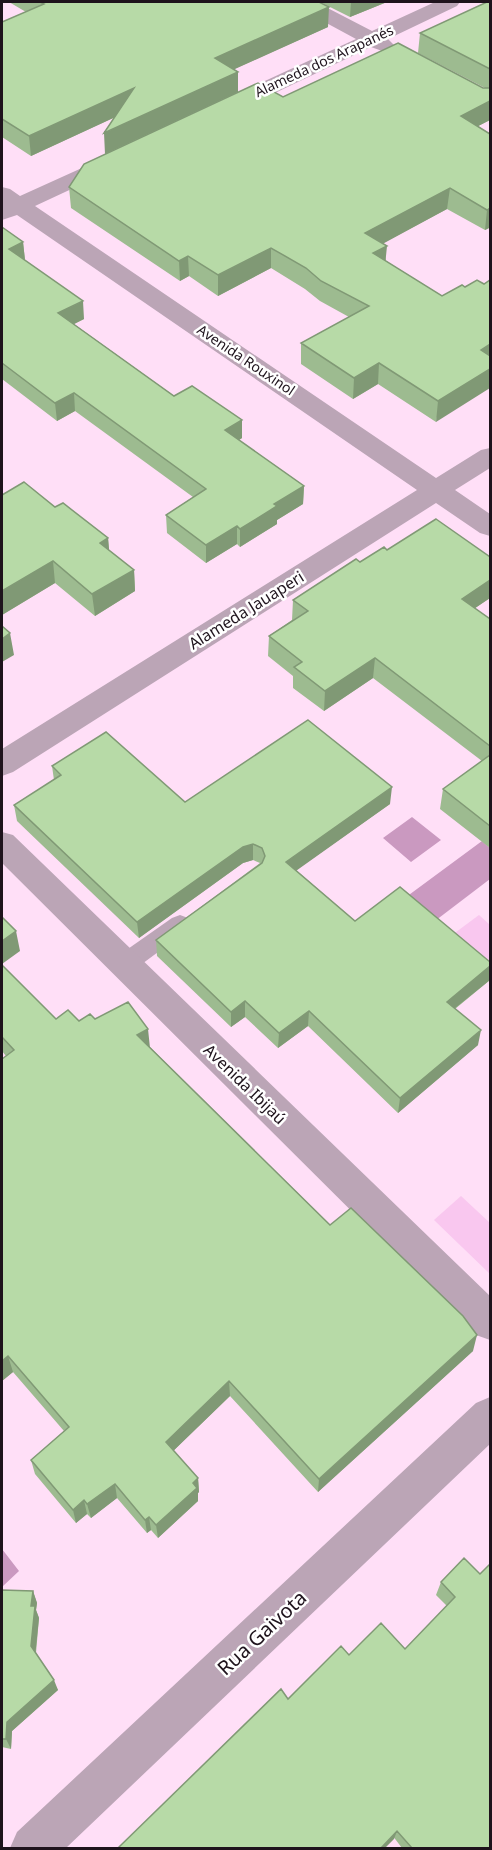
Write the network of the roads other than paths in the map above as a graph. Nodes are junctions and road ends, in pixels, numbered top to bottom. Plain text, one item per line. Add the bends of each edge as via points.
1 (302, 2) edge
2 (450, 2) edge
3 (372, 39) junction
4 (403, 56) edge
5 (212, 114) edge
6 (136, 150) edge
7 (7, 204) edge
8 (490, 456) edge
9 (437, 490) junction
10 (490, 527) edge
11 (2, 764) edge
12 (2, 843) edge
13 (197, 912) edge
14 (123, 965) junction
15 (490, 1322) edge
16 (490, 1417) edge
17 (33, 1848) edge

1 - 3 street
2 - 3 street, Alameda dos Arapanés
3 - 4 street
3 - 5 street, Alameda dos Arapanés
6 - 7 street
7 - 9 street, Avenida Rouxinol
8 - 9 street, Alameda Jauaperi
9 - 10 street, Avenida Rouxinol
9 - 11 street, Alameda Jauaperi
12 - 14 street, Avenida Ibijaú
13 - 14 lane
14 - 15 street, Avenida Ibijaú
16 - 17 street, Rua Gaivota

